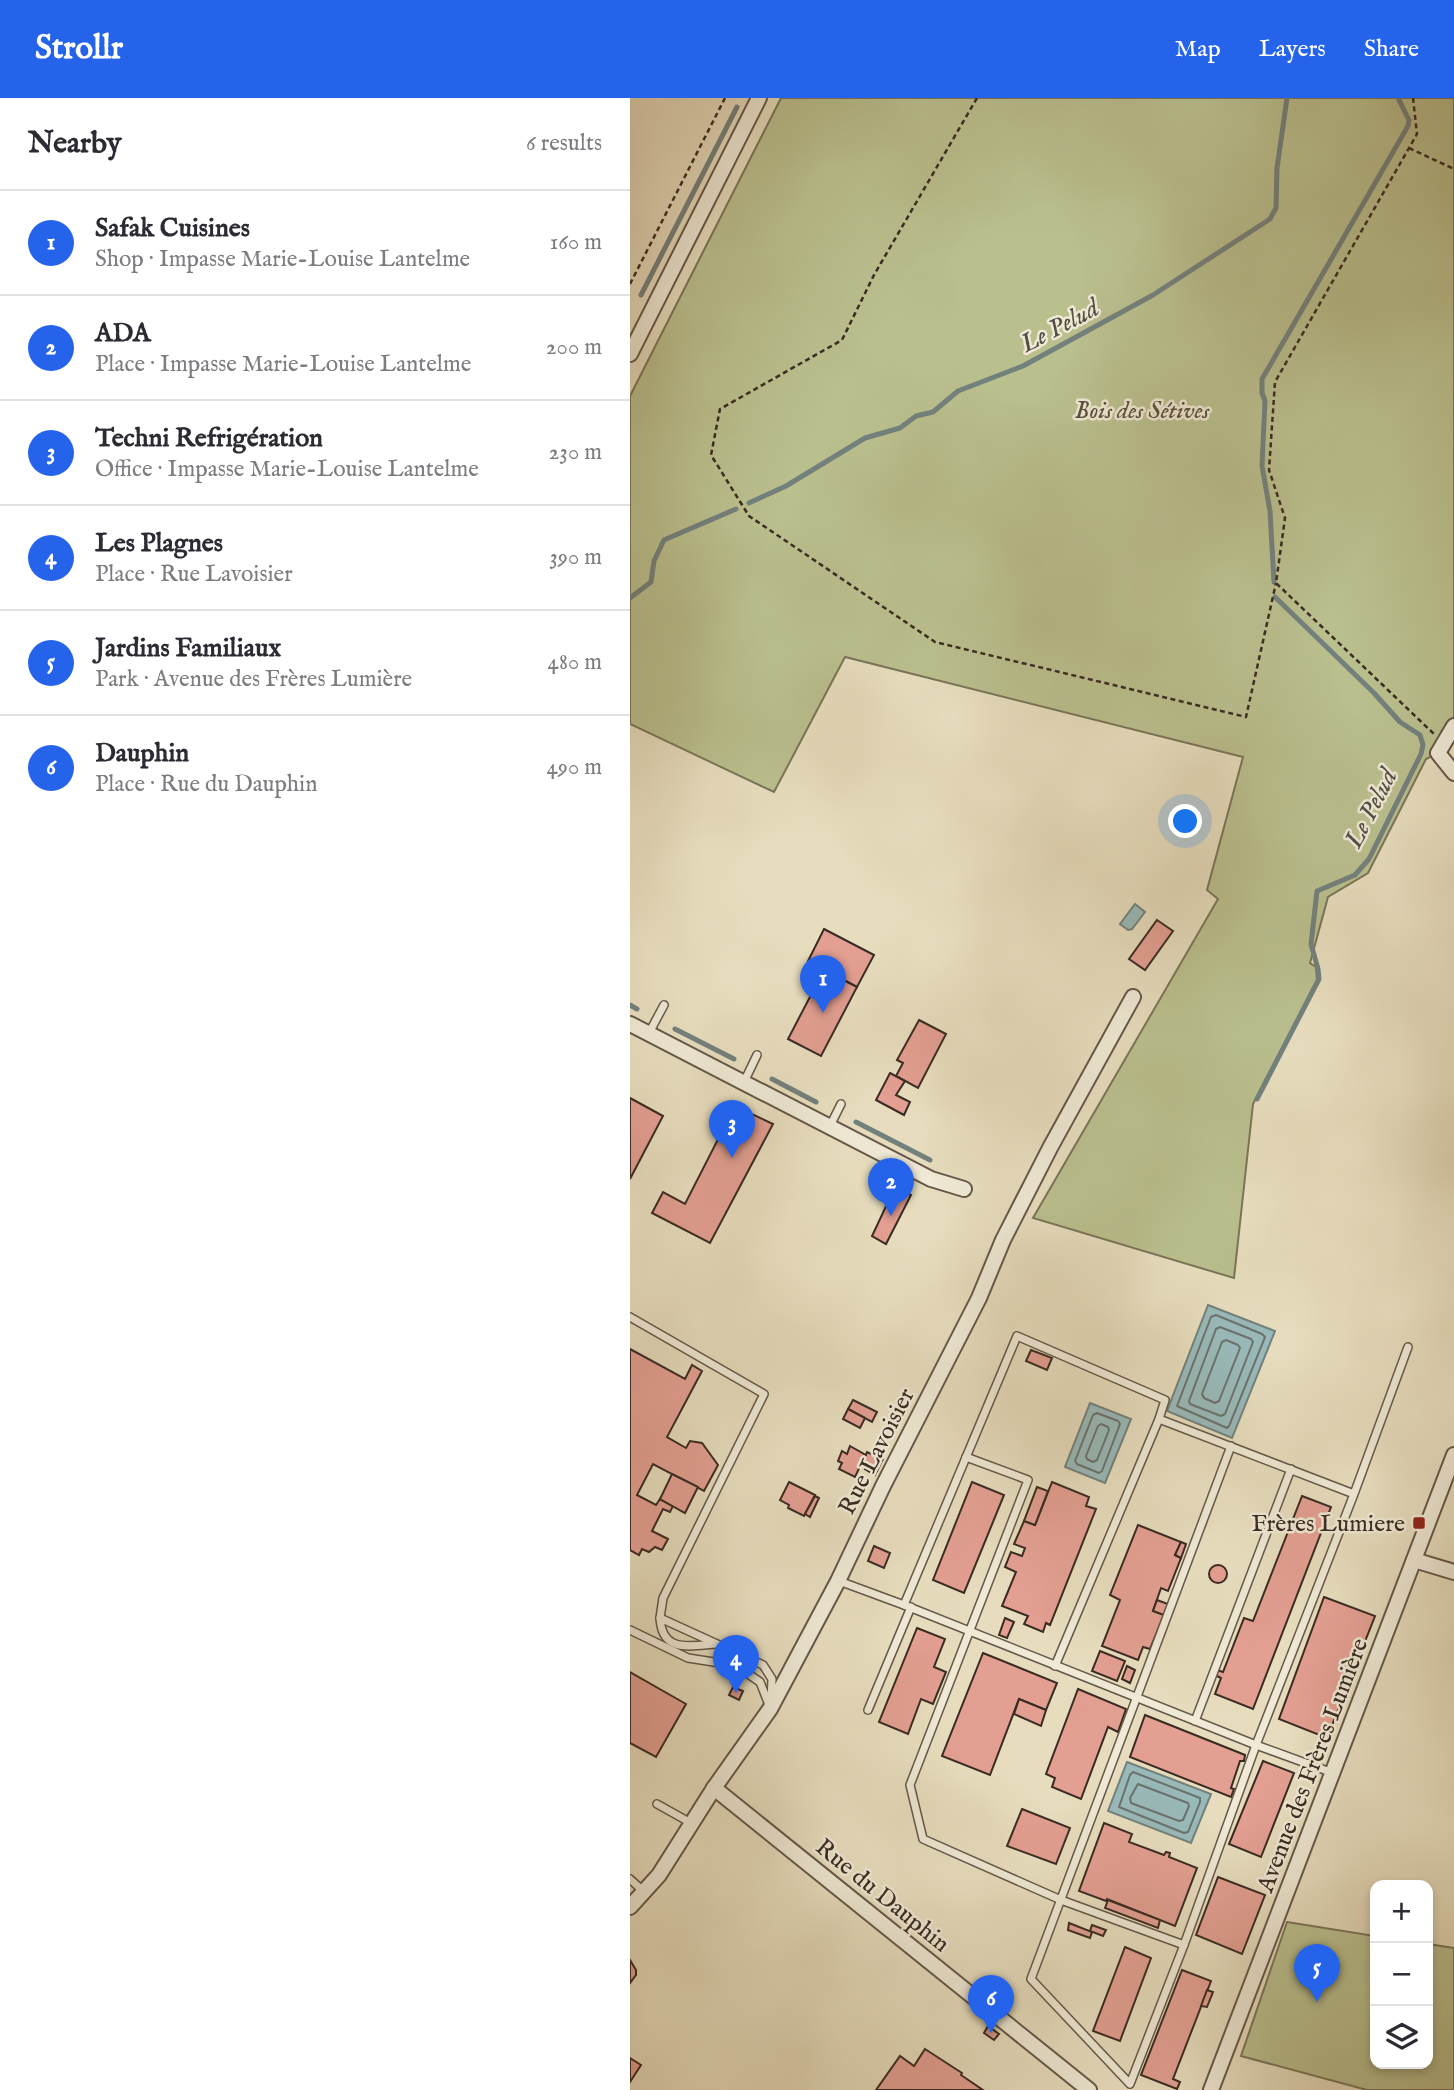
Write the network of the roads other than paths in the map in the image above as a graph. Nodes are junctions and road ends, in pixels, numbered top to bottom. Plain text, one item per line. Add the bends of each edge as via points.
1 (759, 98) edge
2 (630, 354) edge
3 (1454, 726) edge
4 (1454, 773) edge
5 (1133, 996) dead end
6 (664, 1005) dead end
7 (630, 1024) edge
8 (648, 1034) junction
9 (757, 1055) dead end
10 (744, 1083) junction
11 (841, 1104) dead end
12 (830, 1127) junction
13 (964, 1189) dead end
14 (630, 1317) edge
15 (1408, 1347) dead end
16 (1158, 1419) junction
17 (1231, 1446) junction
18 (1454, 1455) edge
19 (966, 1457) junction
20 (1291, 1469) junction
21 (1354, 1494) junction
22 (1414, 1560) junction
23 (1454, 1572) edge
24 (838, 1581) junction
25 (907, 1606) junction
26 (660, 1618) junction
27 (630, 1630) edge
28 (970, 1633) junction
29 (720, 1644) junction
30 (1055, 1666) junction
31 (1136, 1698) junction
32 (770, 1709) junction
33 (868, 1710) dead end
34 (1195, 1721) junction
35 (1256, 1745) junction
36 (1333, 1773) junction
37 (714, 1788) junction
38 (657, 1804) dead end
39 (692, 1824) junction
40 (630, 1879) edge
41 (644, 1892) junction
42 (1060, 1900) junction
43 (630, 1907) edge
44 (1184, 1945) junction
45 (1089, 2090) edge
46 (1211, 2090) edge

1 - 2 street
3 - 4 street via 1438,753
5 - 24 street, Rue Lavoisier via 1003,1240 979,1298
6 - 8 lane
7 - 8 street
8 - 10 street
9 - 10 lane
10 - 12 street
11 - 12 lane
12 - 13 street via 931,1179
14 - 26 lane via 764,1394 663,1598
15 - 21 lane
16 - 17 lane
16 - 19 lane via 1165,1400 1017,1336
16 - 30 lane
17 - 20 lane
17 - 31 lane
18 - 22 street, Avenue des Frères Lumière
19 - 25 lane
19 - 28 lane via 1028,1480
20 - 21 lane
20 - 34 lane
21 - 35 lane
22 - 23 street
22 - 36 street, Avenue des Frères Lumière
24 - 25 lane
24 - 32 street, Rue Lavoisier
25 - 28 lane
25 - 33 lane
26 - 29 lane
26 - 29 lane via 666,1640 687,1647
27 - 32 lane via 688,1658 741,1669 760,1682
28 - 30 lane
28 - 42 lane via 910,1785 923,1839
29 - 32 lane via 763,1665 772,1679
30 - 31 lane
31 - 34 lane
31 - 42 lane
32 - 37 street, Rue Lavoisier
34 - 35 lane
35 - 36 lane
35 - 44 lane
36 - 46 street, Avenue des Frères Lumière
37 - 39 street, Rue Lavoisier
37 - 45 street, Rue du Dauphin
38 - 39 lane
39 - 41 street, Rue Lavoisier
40 - 41 lane
41 - 43 street, Rue Lavoisier
42 - 44 lane
42 - 44 lane via 1031,1979 1130,2084

